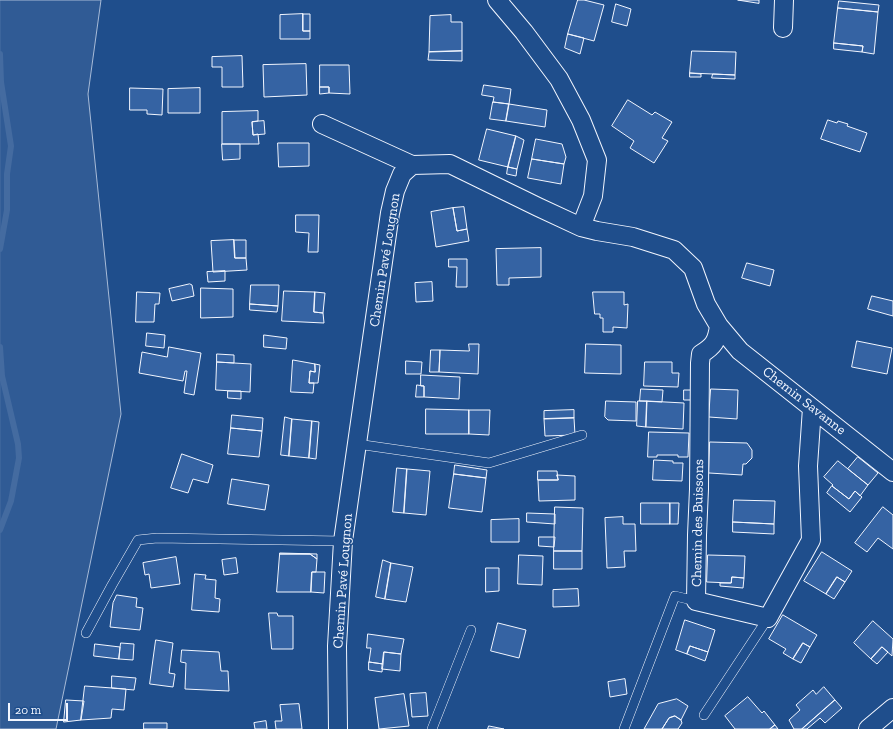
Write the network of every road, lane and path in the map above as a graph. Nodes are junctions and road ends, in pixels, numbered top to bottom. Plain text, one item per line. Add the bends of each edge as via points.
1 (497, 0) edge
2 (784, 0) edge
3 (783, 28) dead end
4 (322, 124) dead end
5 (412, 165) junction
6 (581, 226) junction
7 (719, 326) junction
8 (812, 408) junction
9 (582, 435) dead end
10 (357, 444) junction
11 (893, 472) edge
12 (343, 541) junction
13 (696, 601) junction
14 (768, 618) junction
15 (471, 630) dead end
16 (86, 634) dead end
17 (893, 708) edge
18 (704, 715) dead end
19 (338, 729) edge
20 (432, 729) edge
21 (624, 729) edge
22 (868, 729) edge

1 - 6 street via 559,79 581,120 597,160 593,196
2 - 3 street
4 - 5 street
5 - 6 street via 450,164
5 - 10 street, Chemin Pavé Lougnon via 402,174 390,213
6 - 7 street, Chemin Savanne via 598,232 633,237 674,250 693,268 706,304
7 - 8 street, Chemin Savanne via 740,351
7 - 13 street, Chemin des Buissons via 718,339 700,354
8 - 11 street, Chemin Savanne
8 - 14 street via 808,466 811,540
9 - 10 lane via 489,463
10 - 12 street, Chemin Pavé Lougnon
12 - 16 lane via 157,538 138,540
12 - 19 street, Chemin Pavé Lougnon via 337,646
13 - 14 street, Chemin des Buissons
13 - 21 lane via 674,596
14 - 18 lane
15 - 20 lane
17 - 22 street

